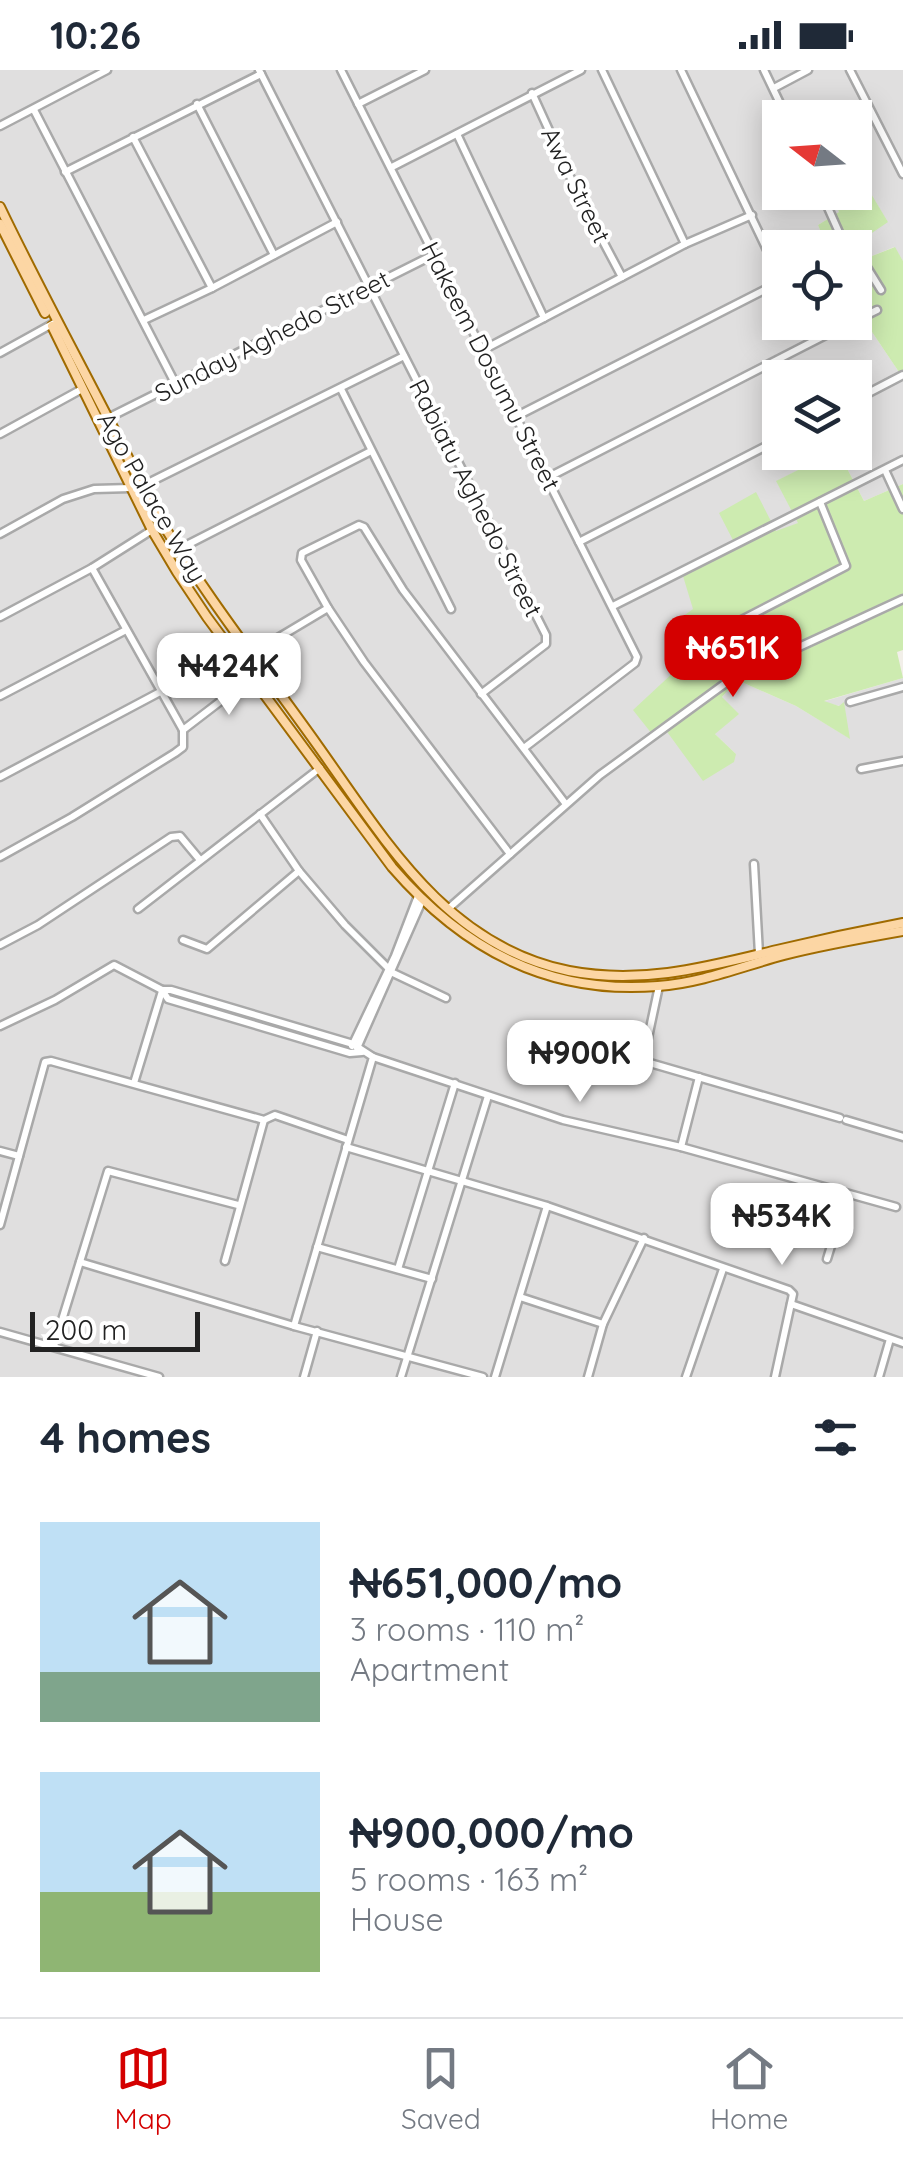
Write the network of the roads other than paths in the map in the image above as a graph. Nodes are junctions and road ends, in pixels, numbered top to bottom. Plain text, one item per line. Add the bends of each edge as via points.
1 (107, 70) edge
2 (341, 70) edge
3 (424, 70) edge
4 (581, 70) edge
5 (602, 70) edge
6 (681, 70) edge
7 (764, 70) edge
8 (808, 70) edge
9 (850, 70) edge
10 (260, 72) edge
11 (774, 88) junction
12 (532, 93) junction
13 (779, 100) edge
14 (197, 104) junction
15 (358, 104) junction
16 (34, 110) junction
17 (0, 126) edge
18 (457, 134) junction
19 (134, 136) junction
20 (392, 167) junction
21 (66, 172) junction
22 (903, 174) edge
23 (0, 207) edge
24 (752, 215) junction
25 (337, 222) junction
26 (0, 224) edge
27 (762, 238) edge
28 (686, 244) junction
29 (435, 254) junction
30 (274, 256) junction
31 (872, 275) edge
32 (622, 277) junction
33 (371, 286) junction
34 (212, 288) junction
35 (762, 288) edge
36 (881, 290) dead end
37 (877, 310) dead end
38 (872, 312) edge
39 (544, 318) junction
40 (144, 320) junction
41 (53, 323) junction
42 (818, 340) edge
43 (484, 350) junction
44 (0, 353) edge
45 (404, 356) junction
46 (903, 376) edge
47 (174, 383) junction
48 (82, 389) junction
49 (342, 389) junction
50 (872, 392) edge
51 (515, 417) junction
52 (108, 418) junction
53 (0, 434) edge
54 (762, 448) edge
55 (371, 451) junction
56 (903, 460) edge
57 (885, 470) junction
58 (547, 478) junction
59 (142, 486) junction
60 (131, 488) junction
61 (820, 502) junction
62 (903, 510) edge
63 (152, 530) junction
64 (0, 534) edge
65 (579, 542) junction
66 (179, 549) junction
67 (92, 568) junction
68 (211, 598) junction
69 (903, 599) edge
70 (197, 602) junction
71 (613, 606) junction
72 (218, 608) junction
73 (328, 608) junction
74 (451, 609) dead end
75 (204, 613) junction
76 (0, 616) edge
77 (126, 630) junction
78 (251, 654) junction
79 (252, 677) junction
80 (730, 680) junction
81 (903, 687) edge
82 (160, 692) junction
83 (481, 694) junction
84 (0, 696) edge
85 (850, 702) dead end
86 (183, 730) junction
87 (524, 748) junction
88 (903, 761) edge
89 (320, 768) junction
90 (861, 769) dead end
91 (0, 777) edge
92 (564, 804) junction
93 (260, 814) junction
94 (510, 854) junction
95 (0, 857) edge
96 (200, 860) junction
97 (754, 864) dead end
98 (300, 871) junction
99 (420, 899) junction
100 (138, 909) dead end
101 (447, 910) junction
102 (903, 923) edge
103 (903, 931) edge
104 (183, 940) dead end
105 (0, 945) edge
106 (759, 954) junction
107 (391, 971) junction
108 (659, 986) junction
109 (162, 990) junction
110 (446, 998) dead end
111 (0, 1026) edge
112 (542, 1036) dead end
113 (356, 1050) junction
114 (373, 1057) junction
115 (643, 1061) junction
116 (699, 1077) junction
117 (134, 1083) junction
118 (455, 1083) junction
119 (488, 1096) junction
120 (264, 1120) junction
121 (903, 1137) edge
122 (347, 1144) junction
123 (681, 1147) junction
124 (0, 1150) edge
125 (19, 1156) junction
126 (430, 1172) junction
127 (461, 1182) junction
128 (848, 1194) junction
129 (238, 1205) junction
130 (547, 1206) junction
131 (896, 1207) dead end
132 (0, 1225) edge
133 (644, 1238) junction
134 (317, 1247) junction
135 (827, 1259) dead end
136 (225, 1260) dead end
137 (80, 1262) junction
138 (724, 1268) junction
139 (398, 1270) junction
140 (432, 1279) junction
141 (520, 1298) junction
142 (791, 1304) junction
143 (602, 1324) junction
144 (294, 1326) junction
145 (317, 1331) junction
146 (0, 1332) edge
147 (890, 1339) junction
148 (903, 1343) edge
149 (54, 1346) junction
150 (408, 1355) junction
151 (159, 1377) edge
152 (304, 1377) edge
153 (401, 1377) edge
154 (483, 1377) edge
155 (495, 1377) edge
156 (588, 1377) edge
157 (686, 1377) edge
158 (775, 1377) edge
159 (878, 1377) edge

1 - 16 street
2 - 15 street, Hakeem Dosumu Street
3 - 15 street
4 - 12 street
5 - 28 street
6 - 24 street
7 - 11 street
8 - 11 street
9 - 22 street
10 - 14 street
10 - 25 street, Rabiatu Aghedo Street
11 - 13 street
12 - 18 street
12 - 32 street, Awa Street
14 - 19 street
14 - 30 street
15 - 20 street, Hakeem Dosumu Street
16 - 17 street
16 - 21 street
18 - 20 street
18 - 39 street
19 - 21 street
19 - 34 street
20 - 29 street, Hakeem Dosumu Street
21 - 40 street
23 - 41 main road, Ago Palace Way
24 - 27 street
24 - 28 street
25 - 30 street
25 - 33 street, Rabiatu Aghedo Street
26 - 41 main road, Ago Palace Way
28 - 32 street
29 - 33 street, Sunday Aghedo Street
29 - 43 street, Hakeem Dosumu Street
30 - 34 street
31 - 36 street
32 - 39 street
33 - 45 street, Rabiatu Aghedo Street
33 - 47 street, Sunday Aghedo Street
34 - 40 street
35 - 51 street
37 - 38 street
39 - 43 street
40 - 47 street
41 - 44 street
41 - 48 main road, Ago Palace Way
41 - 52 main road, Ago Palace Way
42 - 58 street
43 - 51 street, Hakeem Dosumu Street
45 - 49 street
45 - 83 street, Rabiatu Aghedo Street via 547,640
46 - 50 street
47 - 52 street, Sunday Aghedo Street
48 - 53 street
48 - 60 main road, Ago Palace Way
49 - 55 street
49 - 59 street
51 - 58 street, Hakeem Dosumu Street
52 - 59 main road, Ago Palace Way
54 - 65 street
55 - 66 street
55 - 74 street
56 - 57 street
57 - 61 street
57 - 62 street
58 - 65 street, Hakeem Dosumu Street
59 - 66 main road, Ago Palace Way
60 - 63 main road, Ago Palace Way
60 - 64 street via 63,499
61 - 71 street
61 - 80 street via 846,566 703,640
63 - 67 street
63 - 70 main road, Ago Palace Way
65 - 71 street, Hakeem Dosumu Street
66 - 68 main road, Ago Palace Way
67 - 76 street
67 - 77 street
68 - 70 main road
68 - 72 main road, Ago Palace Way
69 - 80 street
70 - 75 main road, Ago Palace Way
71 - 87 street, Hakeem Dosumu Street via 635,663
72 - 75 main road
72 - 78 main road, Ago Palace Way
73 - 78 street
73 - 83 street via 300,556 364,527
73 - 94 street
75 - 79 main road, Ago Palace Way
77 - 82 street
77 - 84 street
78 - 101 main road, Ago Palace Way via 362,812
79 - 86 street
79 - 89 main road, Ago Palace Way
80 - 92 street
81 - 85 street
82 - 86 street
82 - 91 street
83 - 87 street
86 - 95 street via 175,753
87 - 92 street
88 - 90 street
89 - 93 street
89 - 99 main road, Ago Palace Way
92 - 94 street
93 - 96 street
93 - 98 street
94 - 101 street
96 - 100 street
96 - 105 street via 180,836 171,837
97 - 106 street
98 - 104 street via 207,949
98 - 107 street
99 - 107 street
99 - 108 main road, Ago Palace Way via 466,938 514,964 597,985
101 - 106 main road, Ago Palace Way via 528,959 605,976 685,973
102 - 106 main road, Ago Palace Way
103 - 108 main road, Ago Palace Way
107 - 110 street
107 - 113 street
108 - 115 street
109 - 111 street via 114,965
109 - 113 street
109 - 117 street
112 - 115 street
113 - 114 street
114 - 118 street
114 - 122 street
115 - 116 street
116 - 121 street
116 - 123 street
117 - 120 street
117 - 125 street via 46,1062
118 - 119 street
118 - 126 street
119 - 123 street
119 - 127 street
120 - 122 street via 275,1115
120 - 129 street
122 - 126 street
122 - 134 street
123 - 128 street
124 - 125 street
125 - 132 street
126 - 127 street
126 - 139 street
127 - 130 street
127 - 140 street
128 - 131 street
128 - 135 street
129 - 136 street
129 - 137 street via 108,1171
130 - 133 street
130 - 141 street
133 - 138 street
133 - 143 street
134 - 139 street
134 - 144 street
137 - 144 street
137 - 149 street
138 - 142 street via 790,1290
138 - 157 street
139 - 140 street
140 - 150 street
141 - 143 street
141 - 155 street
142 - 147 street
142 - 158 street
143 - 156 street
144 - 145 street
145 - 150 street
145 - 152 street
146 - 149 street
147 - 148 street
147 - 159 street
149 - 151 street
150 - 153 street
150 - 154 street

